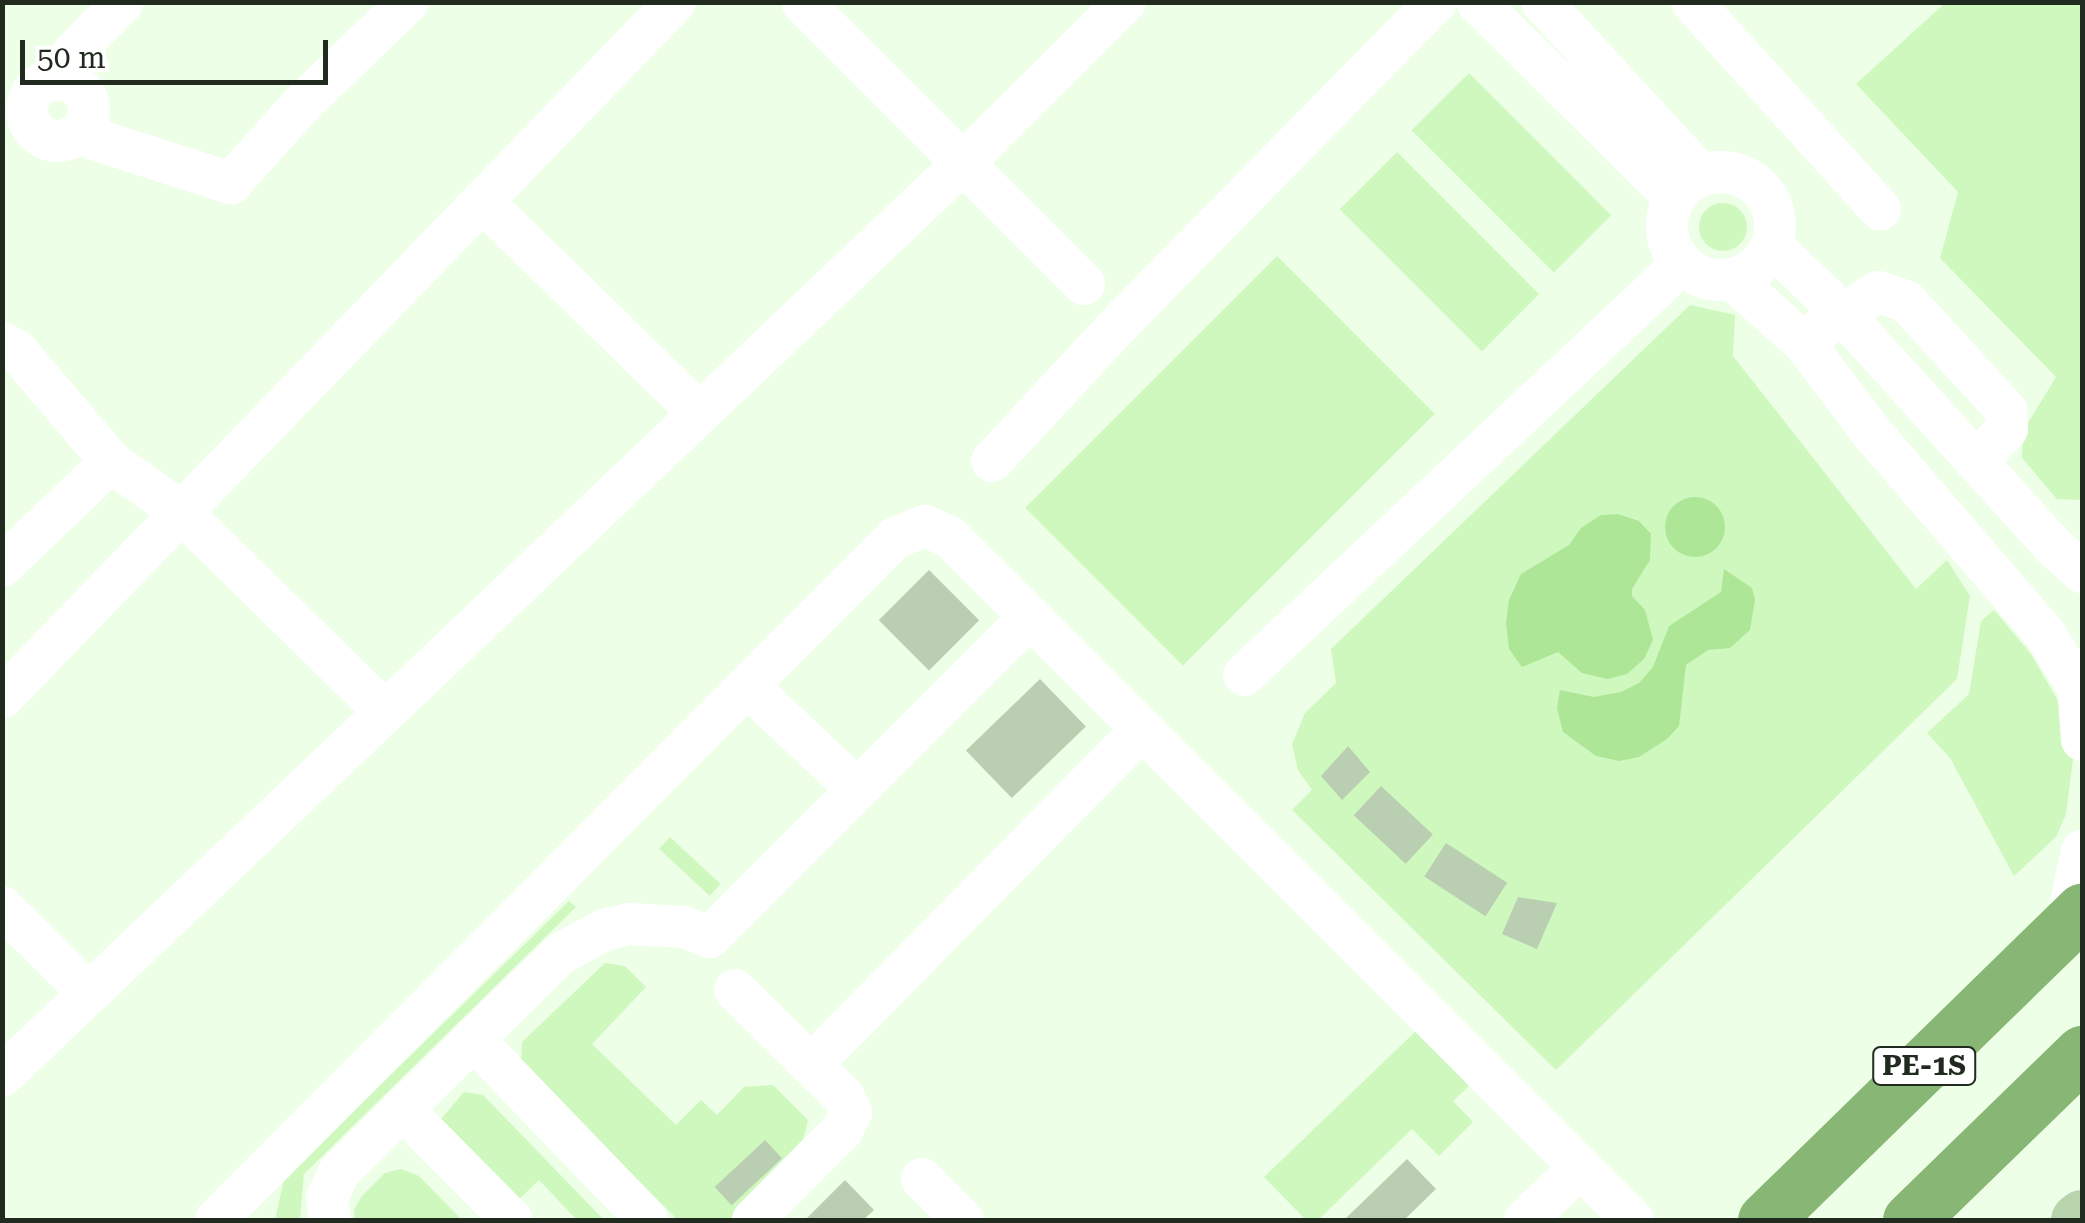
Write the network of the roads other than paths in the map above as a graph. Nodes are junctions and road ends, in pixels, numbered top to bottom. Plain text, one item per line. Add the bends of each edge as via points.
1 (123, 2) edge
2 (408, 2) edge
3 (675, 2) edge
4 (802, 2) edge
5 (1125, 2) edge
6 (1436, 2) edge
7 (1477, 2) edge
8 (1542, 2) edge
9 (1692, 2) edge
10 (963, 163) junction
11 (1689, 187) junction
12 (482, 202) junction
13 (1880, 209) dead end
14 (1772, 246) junction
15 (1682, 264) junction
16 (1732, 279) junction
17 (1084, 284) dead end
18 (1840, 312) junction
19 (1804, 342) junction
20 (2, 344) edge
21 (1956, 354) junction
22 (1914, 394) junction
23 (698, 413) junction
24 (1872, 434) junction
25 (992, 460) dead end
26 (111, 462) junction
27 (1976, 462) junction
28 (180, 512) junction
29 (2, 566) edge
30 (2082, 572) edge
31 (1030, 617) junction
32 (1244, 675) dead end
33 (2080, 685) edge
34 (748, 686) junction
35 (2, 698) edge
36 (384, 710) junction
37 (1142, 729) junction
38 (2082, 740) edge
39 (857, 789) junction
40 (2082, 851) edge
41 (2, 907) edge
42 (2074, 919) edge
43 (735, 990) dead end
44 (89, 993) junction
45 (473, 1039) junction
46 (2082, 1052) edge
47 (811, 1065) junction
48 (2, 1076) edge
49 (402, 1109) junction
50 (1580, 1168) junction
51 (922, 1179) dead end
52 (216, 1220) edge
53 (330, 1220) edge
54 (512, 1220) edge
55 (646, 1220) edge
56 (753, 1220) edge
57 (963, 1220) edge
58 (1525, 1220) edge
59 (1633, 1220) edge
60 (1765, 1220) edge
61 (1910, 1220) edge

1 - 2 street via 74,53 61,80 35,90 28,119 50,140 78,134 231,183
3 - 12 street
4 - 10 street
5 - 10 street
6 - 25 street
7 - 11 street
8 - 11 street
9 - 13 street
10 - 17 street
10 - 23 street
11 - 14 street via 1720,171 1737,174 1766,195 1773,210
11 - 15 street via 1668,232
12 - 23 street
12 - 28 street
14 - 16 street via 1749,273
14 - 18 street
15 - 16 street via 1696,275
15 - 32 street
16 - 19 street
18 - 19 street
18 - 21 street via 1878,292 1893,294
18 - 22 street
19 - 24 street
20 - 26 street via 17,351
21 - 22 street
21 - 27 street via 2010,420
22 - 24 street
22 - 27 street
23 - 36 street
24 - 33 street via 2009,587
26 - 28 street
26 - 29 street
27 - 30 street
28 - 35 street
28 - 36 street
31 - 34 street via 950,537 925,526 895,538
31 - 37 street
31 - 39 street
33 - 38 street
34 - 39 street
34 - 52 street
36 - 44 street
37 - 47 street
37 - 50 street
39 - 45 street via 710,937 657,923 604,930 560,954
40 - 42 street
41 - 44 street
42 - 60 highway, PE-1S
43 - 47 street
44 - 48 street
45 - 49 street
45 - 55 street
46 - 61 highway
47 - 56 street via 849,1103 849,1122
49 - 53 street via 338,1172 327,1198
49 - 54 street
50 - 58 street
50 - 59 street
51 - 57 street

